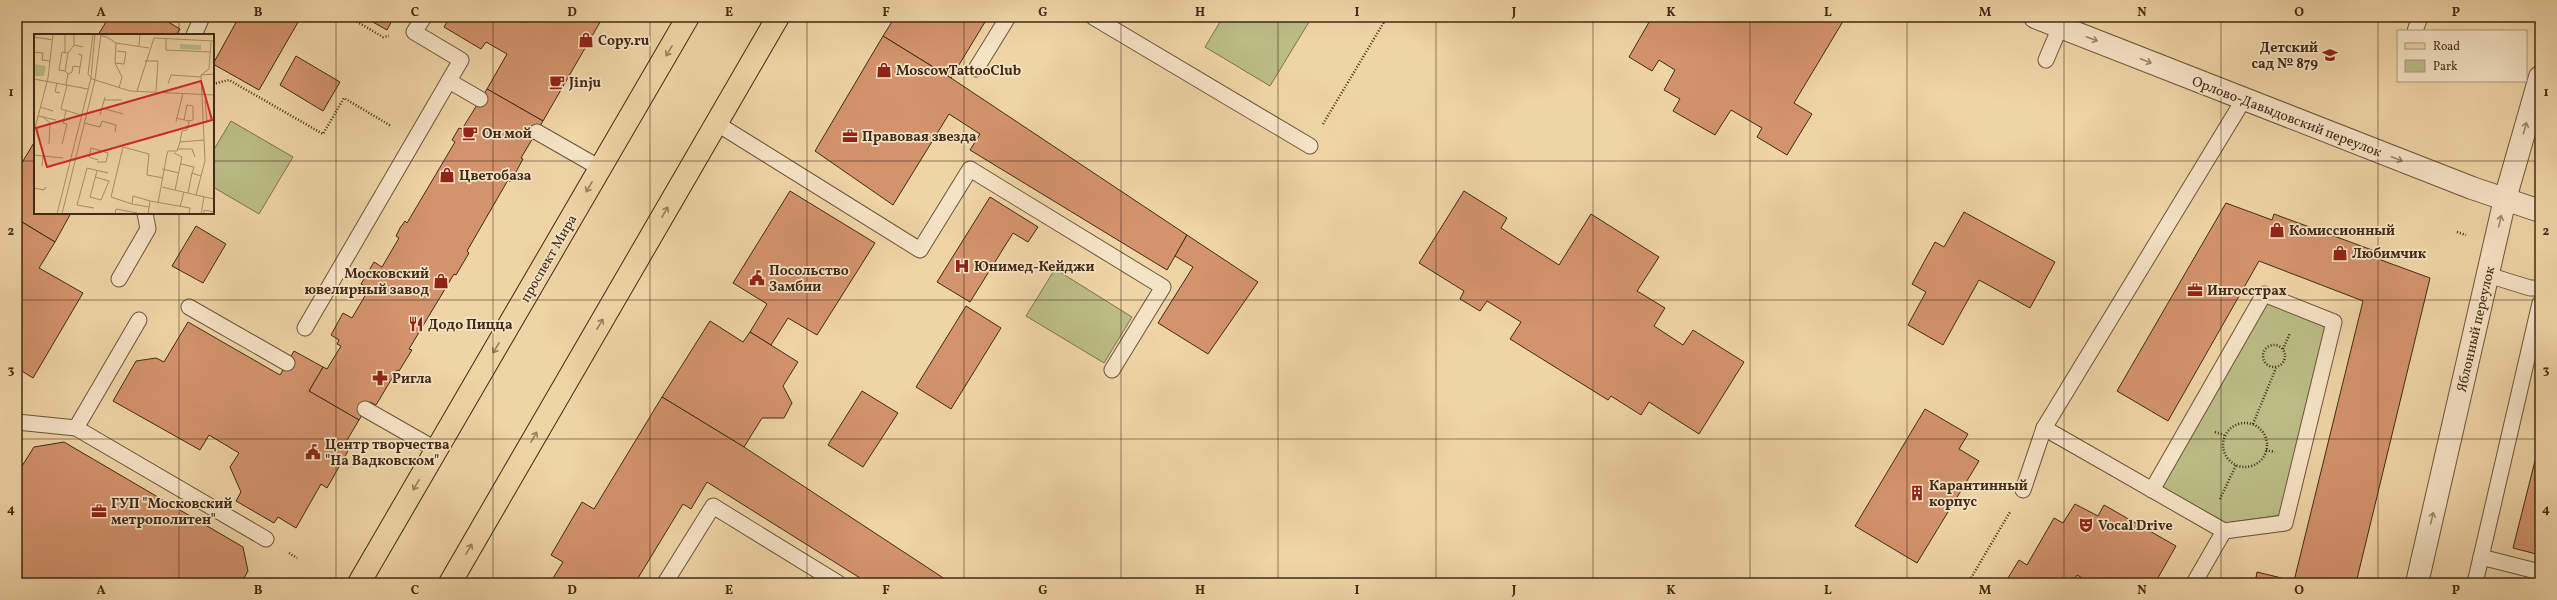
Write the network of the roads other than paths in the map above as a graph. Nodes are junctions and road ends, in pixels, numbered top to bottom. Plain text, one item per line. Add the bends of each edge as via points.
1 (202, 17) edge
2 (424, 17) edge
3 (688, 17) edge
4 (778, 17) edge
5 (1008, 17) edge
6 (1094, 17) edge
7 (2035, 17) edge
8 (2420, 17) edge
9 (2060, 27) junction
10 (2415, 30) edge
11 (194, 34) edge
12 (2046, 60) dead end
13 (976, 70) dead end
14 (2540, 77) edge
15 (449, 81) junction
16 (480, 99) dead end
17 (2244, 99) junction
18 (716, 123) junction
19 (537, 132) dead end
20 (1310, 146) road end
21 (600, 168) junction
22 (2506, 199) junction
23 (2540, 211) edge
24 (145, 214) edge
25 (2488, 275) junction
26 (119, 279) dead end
27 (2540, 288) edge
28 (2540, 303) edge
29 (189, 307) dead end
30 (139, 320) dead end
31 (305, 328) dead end
32 (287, 363) dead end
33 (1112, 370) dead end
34 (366, 409) dead end
35 (17, 422) edge
36 (76, 428) junction
37 (2044, 428) junction
38 (437, 450) junction
39 (2023, 490) road end
40 (2152, 490) junction
41 (2224, 531) junction
42 (266, 539) dead end
43 (2481, 557) junction
44 (2540, 572) edge
45 (359, 583) edge
46 (450, 583) edge
47 (665, 583) edge
48 (838, 583) edge
49 (2194, 583) edge
50 (2417, 583) edge
51 (2475, 583) edge

1 - 11 lane
2 - 15 lane via 414,32 461,60
3 -> 21 main road, проспект Мира
4 - 18 main road
5 - 13 lane
6 - 20 lane
7 - 9 street, Орлово-Давыдовский переулок
8 - 10 lane
9 - 12 lane
9 -> 17 street, Орлово-Давыдовский переулок
22 -> 14 street, Яблонный переулок
15 - 16 lane
15 - 31 lane
17 -> 22 street, Орлово-Давыдовский переулок
17 - 37 lane
18 - 33 lane via 920,250 970,169 1163,287
46 -> 18 main road
19 - 21 lane
21 -> 38 main road, проспект Мира
22 - 23 street, Орлово-Давыдовский переулок
25 -> 22 street, Яблонный переулок
24 - 26 lane via 148,229
25 - 27 lane via 2530,288
50 -> 25 street, Яблонный переулок
28 - 43 lane
29 - 32 lane
30 - 36 lane
34 - 38 lane
35 - 36 lane
36 - 42 lane
37 - 39 lane
37 - 40 lane
38 -> 45 main road, проспект Мира
40 - 41 lane
40 - 41 lane via 2264,294 2334,322 2285,523
41 - 49 lane
43 - 44 lane
43 - 51 lane
47 - 48 lane via 713,506

